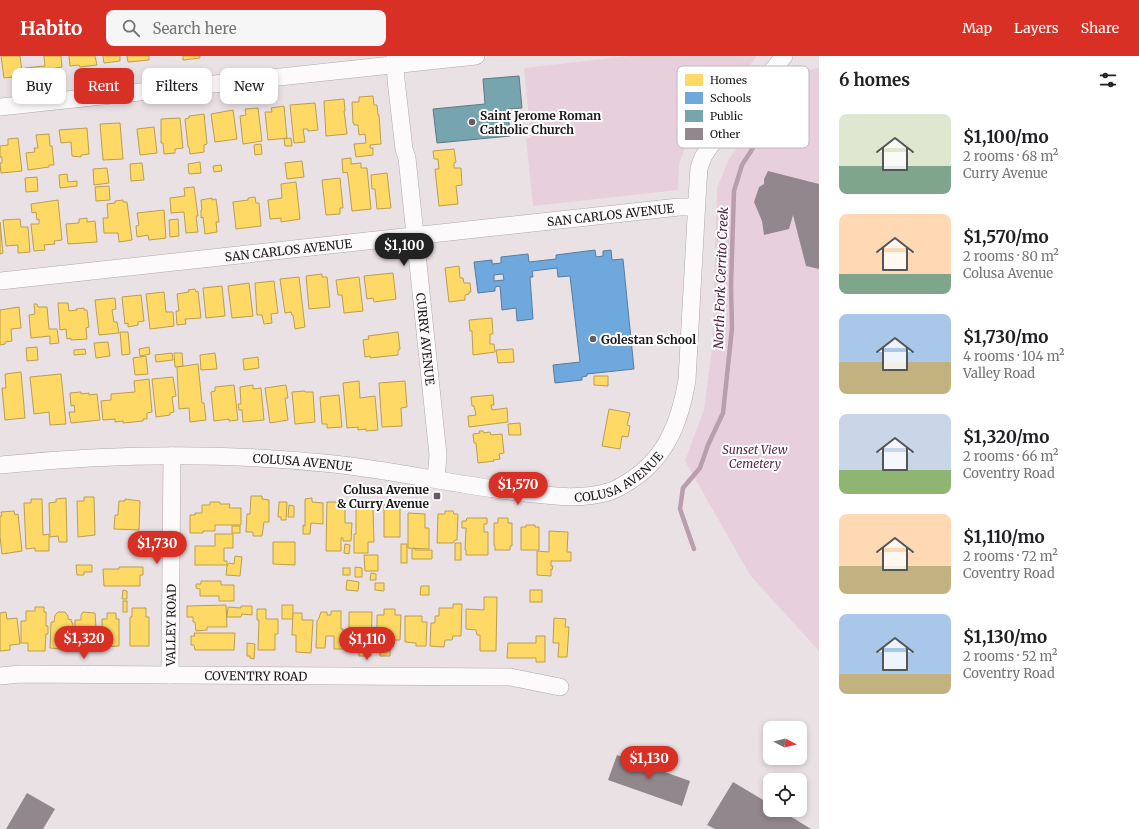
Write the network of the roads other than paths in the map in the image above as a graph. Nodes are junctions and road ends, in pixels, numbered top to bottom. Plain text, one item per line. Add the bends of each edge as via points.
1 (476, 56) edge
2 (784, 56) edge
3 (395, 60) edge
4 (776, 66) edge
5 (0, 107) edge
6 (709, 148) edge
7 (696, 207) junction
8 (415, 236) junction
9 (0, 281) edge
10 (172, 456) junction
11 (0, 465) edge
12 (436, 479) junction
13 (170, 675) junction
14 (0, 676) edge
15 (560, 687) dead end

1 - 3 street
2 - 4 street, COLUSA AVENUE
3 - 5 street
3 - 8 street, CURRY AVENUE
6 - 7 street, COLUSA AVENUE via 699,168
7 - 8 street, SAN CARLOS AVENUE
7 - 12 street, COLUSA AVENUE via 687,380 671,435 650,465 638,476 609,492 587,496 556,496
8 - 9 street, SAN CARLOS AVENUE
8 - 12 street, CURRY AVENUE via 438,460
10 - 11 street, COLUSA AVENUE via 68,459
10 - 12 street, COLUSA AVENUE via 289,459
10 - 13 street, VALLEY ROAD
13 - 14 street, COVENTRY ROAD
13 - 15 street, COVENTRY ROAD via 510,677

